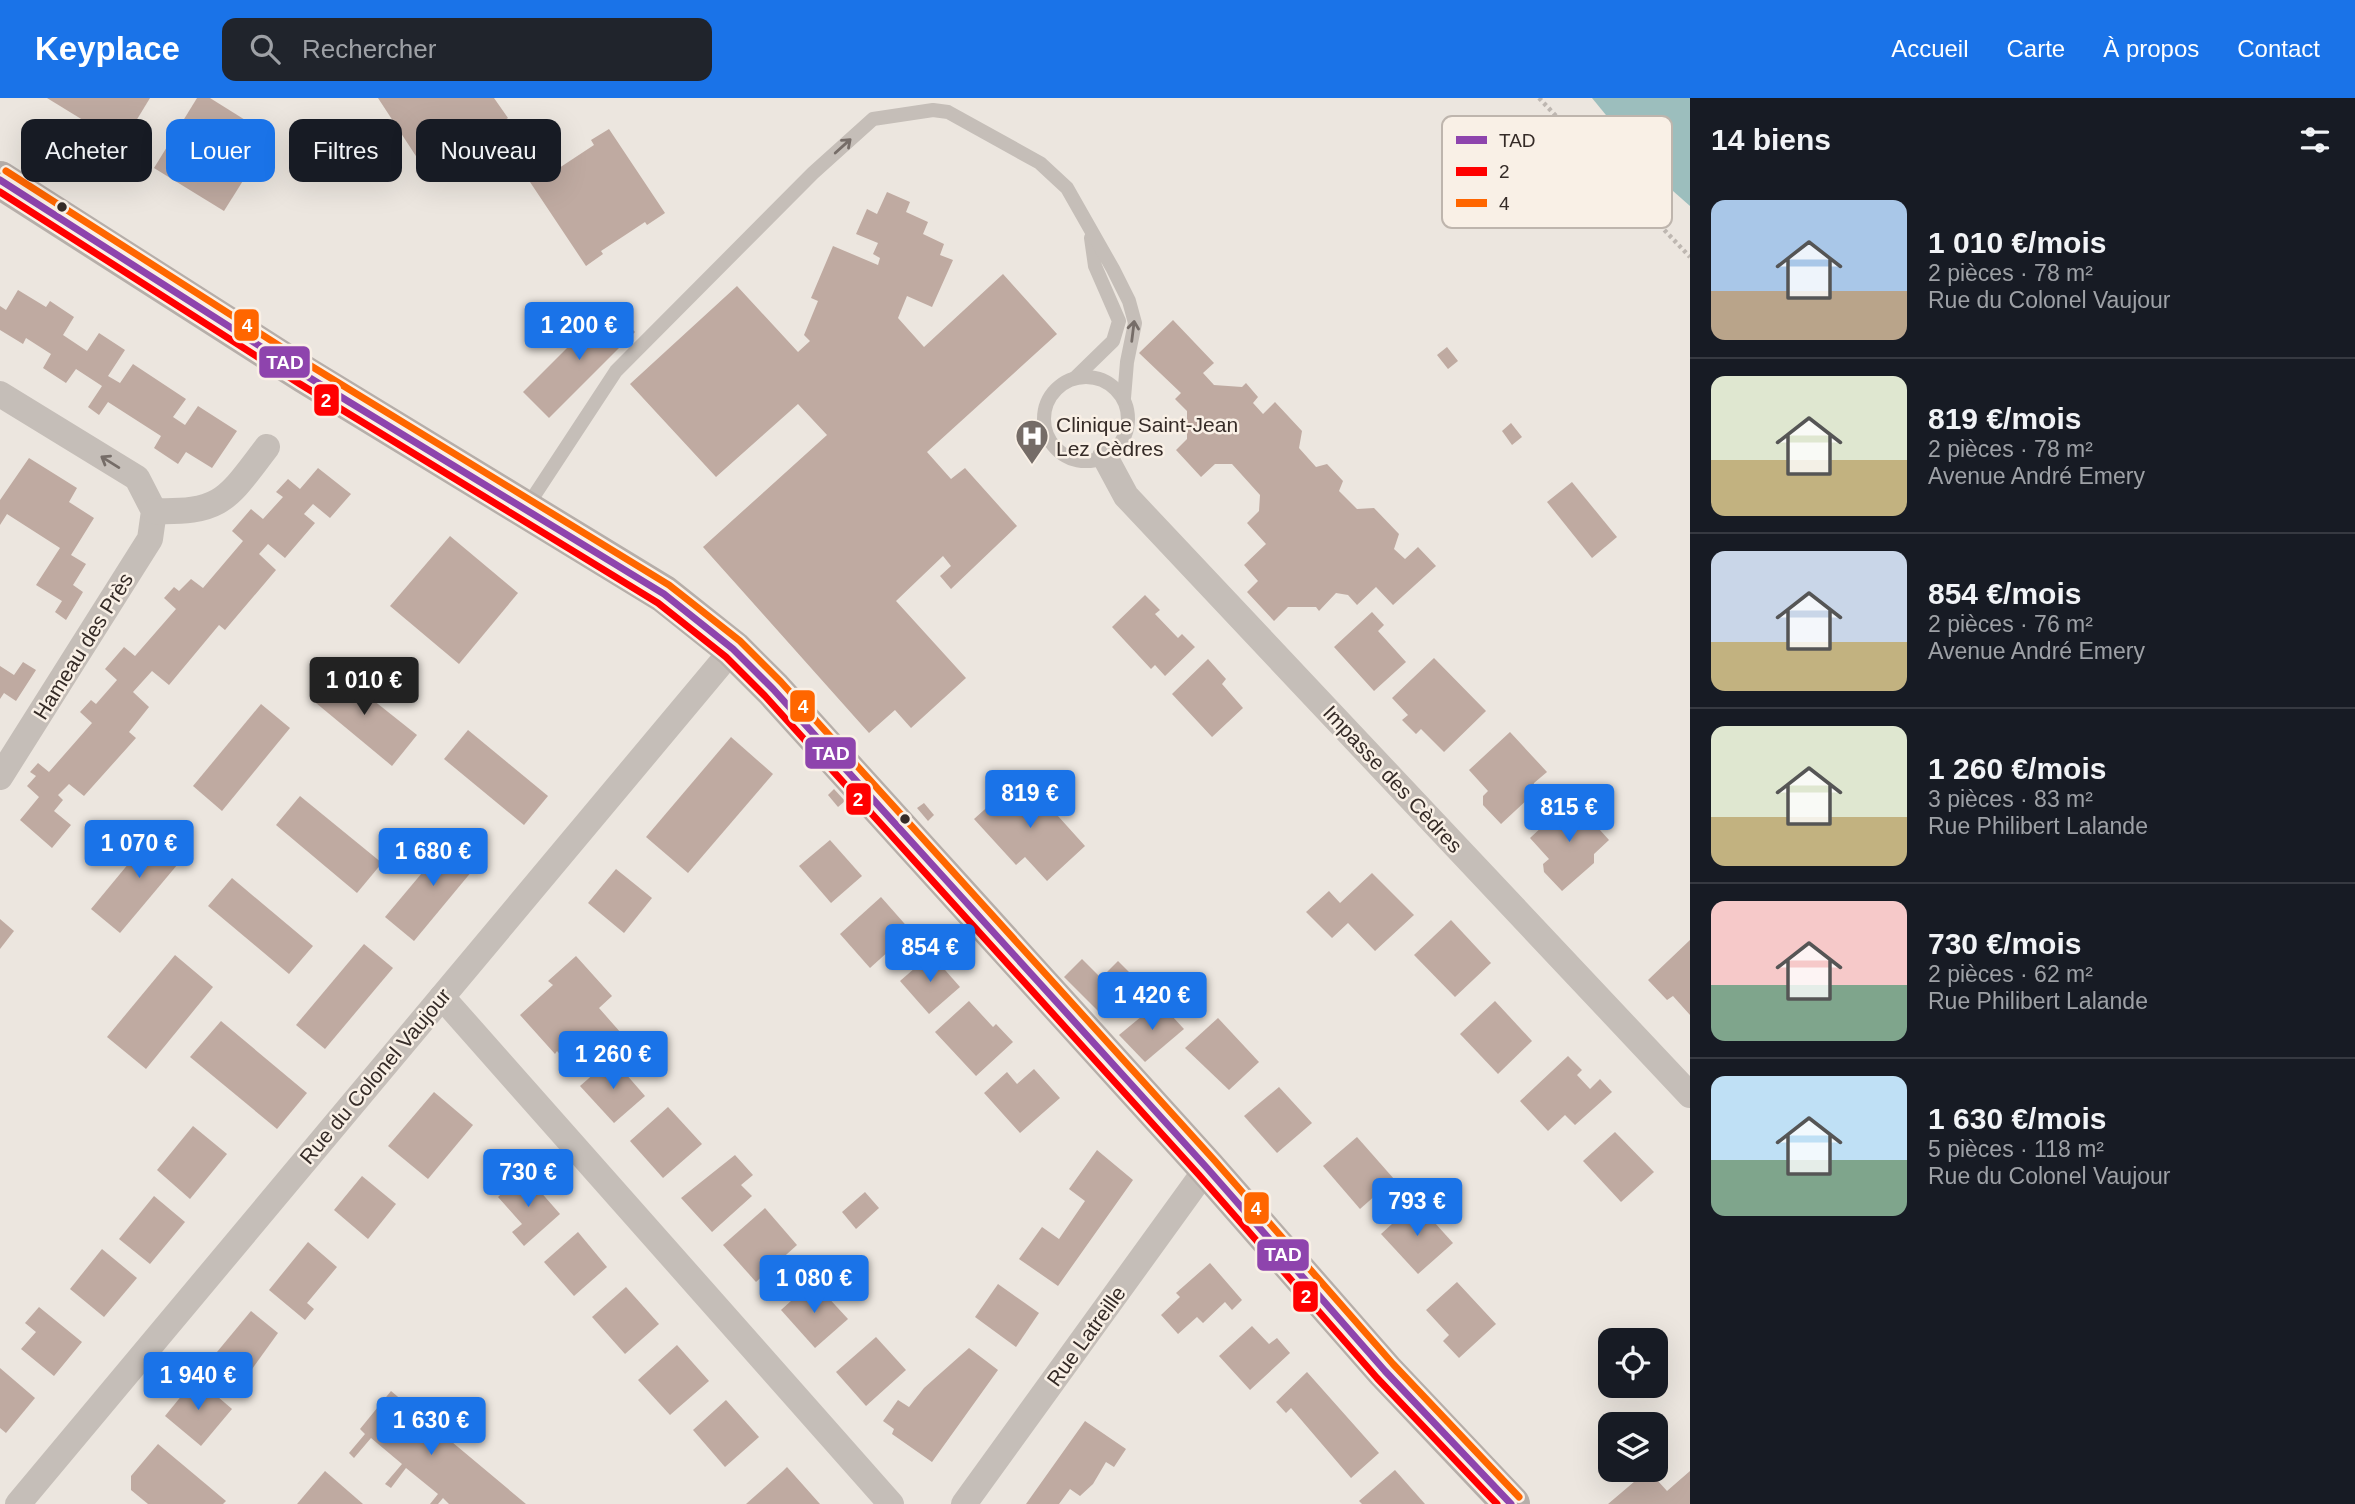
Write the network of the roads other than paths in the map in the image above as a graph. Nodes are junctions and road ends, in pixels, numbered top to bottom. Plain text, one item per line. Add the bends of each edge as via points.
1 (0, 180) edge
2 (1089, 226) junction
3 (1075, 378) junction
4 (0, 394) edge
5 (1124, 398) junction
6 (267, 447) dead end
7 (1105, 457) junction
8 (525, 509) junction
9 (154, 510) junction
10 (733, 649) junction
11 (0, 777) edge
12 (442, 997) junction
13 (1690, 1095) edge
14 (1207, 1168) junction
15 (18, 1504) edge
16 (891, 1504) edge
17 (964, 1504) edge
18 (1511, 1504) edge

1 - 8 street
2 - 3 lane via 1095,267 1119,321 1113,341
5 -> 2 lane via 1135,323 1129,301
8 -> 2 lane via 616,371 873,118 948,112 1040,163 1067,188
3 - 5 lane via 1103,380
3 - 7 lane via 1062,384 1046,406 1047,433 1054,446 1078,461
9 -> 4 street via 137,478
5 - 7 lane via 1126,431 1116,449
6 - 9 street via 229,497 190,512
7 - 13 street, Impasse des Cèdres via 1126,496
8 - 10 street via 664,594
9 - 11 street, Hameau des Près via 150,540
10 - 12 street, Rue du Colonel Vaujour
10 - 14 street
12 - 15 street, Rue du Colonel Vaujour
12 - 16 street
14 - 17 street, Rue Latreille
14 - 18 street via 1385,1371

